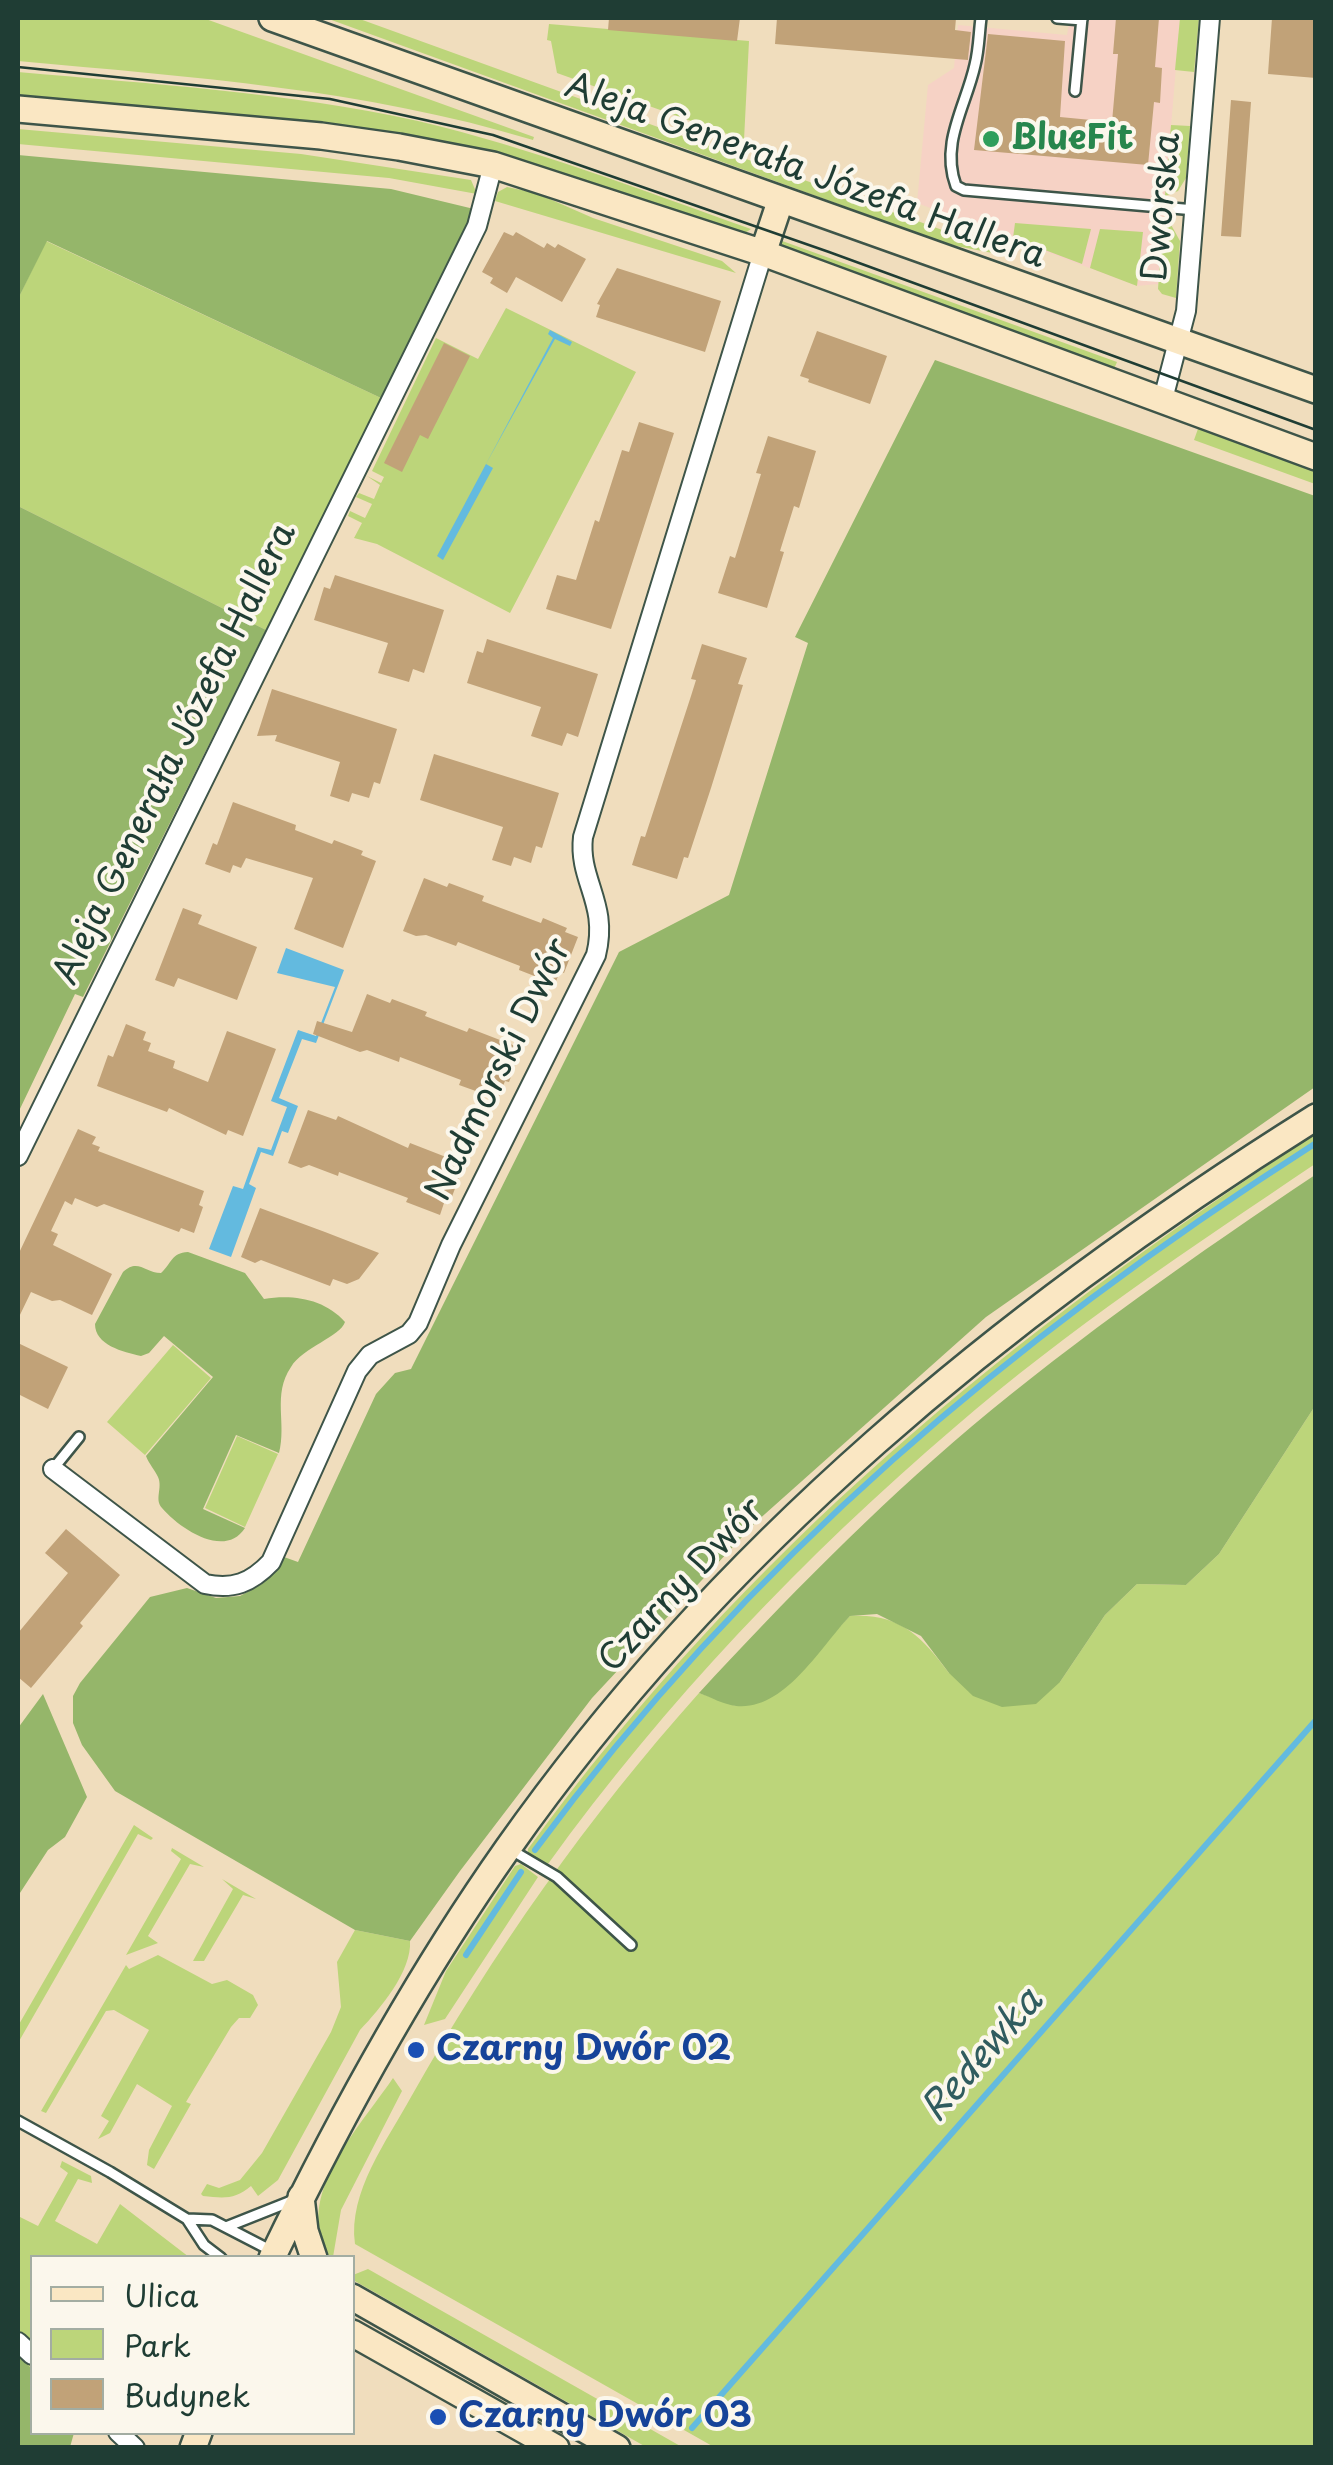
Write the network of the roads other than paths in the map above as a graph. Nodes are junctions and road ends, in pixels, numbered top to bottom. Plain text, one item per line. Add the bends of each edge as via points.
1 (272, 18) edge
2 (981, 18) edge
3 (1057, 18) edge
4 (1210, 18) edge
5 (1082, 19) edge
6 (316, 25) edge
7 (1075, 90) dead end
8 (18, 109) edge
9 (493, 165) junction
10 (780, 202) junction
11 (1194, 210) junction
12 (763, 253) junction
13 (1180, 342) junction
14 (1316, 390) edge
15 (1163, 399) junction
16 (1316, 457) edge
17 (1316, 1117) edge
18 (18, 1156) edge
19 (79, 1437) dead end
20 (53, 1469) joint
21 (508, 1848) junction
22 (631, 1945) dead end
23 (18, 2121) edge
24 (301, 2197) junction
25 (188, 2219) junction
26 (226, 2227) junction
27 (217, 2255) edge
28 (274, 2255) edge
29 (276, 2255) edge
30 (313, 2255) edge
31 (355, 2299) edge
32 (355, 2335) edge
33 (556, 2448) edge
34 (617, 2448) edge

1 - 6 street, Aleja Generała Józefa Hallera
2 - 11 lane via 975,65 954,124 950,170 956,186
3 - 5 lane
4 - 11 street, Dworska
5 - 7 lane
6 - 10 street, Aleja Generała Józefa Hallera
8 - 9 street via 321,136
9 - 12 street
9 - 18 street, Aleja Generała Józefa Hallera via 477,226
10 - 12 street
10 - 13 street, Aleja Generała Józefa Hallera
11 - 13 street, Dworska
12 - 15 street
12 - 20 street, Nadmorski Dwór via 583,837 601,922 596,955 418,1323 357,1371 270,1562 248,1581 206,1584
13 - 14 street, Aleja Generała Józefa Hallera
13 - 15 street, Dworska
15 - 16 street
17 - 21 street, Czarny Dwór via 1070,1283 836,1476 665,1652
19 - 20 lane
21 - 22 lane via 557,1877
21 - 24 street, Czarny Dwór via 394,2024
23 - 25 lane
24 - 26 lane
24 - 29 street, Czarny Dwór
24 - 30 street
25 - 26 lane
25 - 27 lane
26 - 28 lane
31 - 34 street
32 - 33 street

